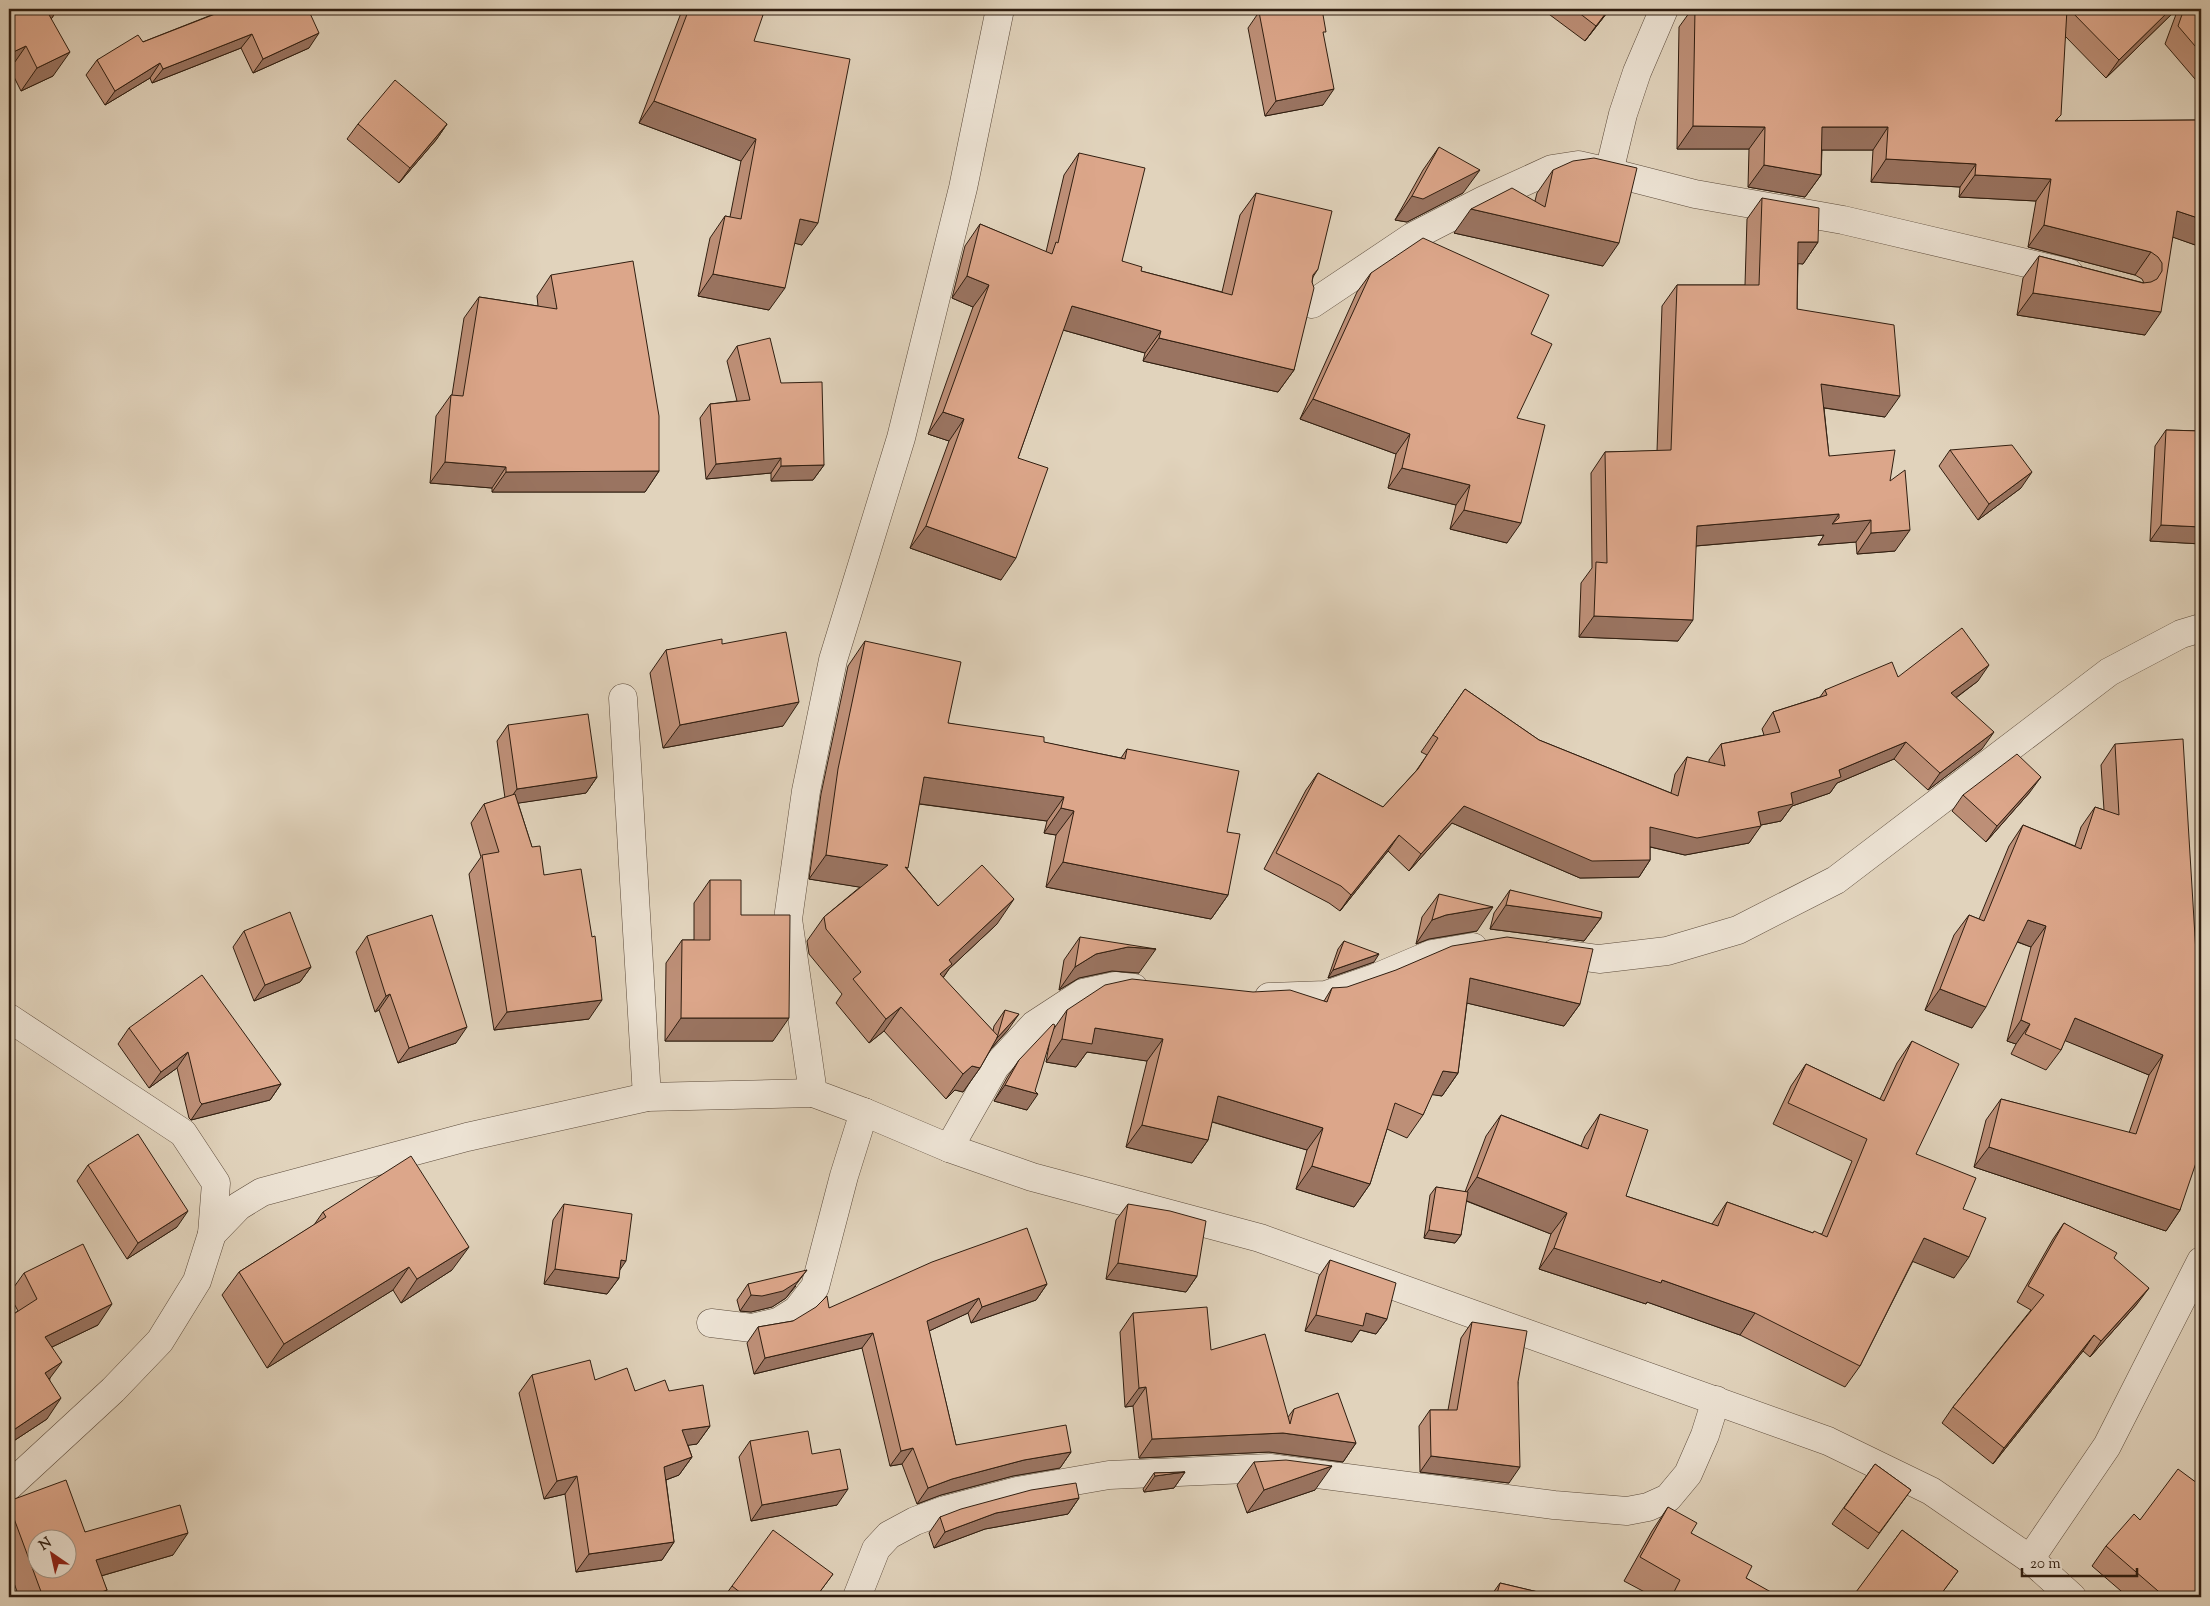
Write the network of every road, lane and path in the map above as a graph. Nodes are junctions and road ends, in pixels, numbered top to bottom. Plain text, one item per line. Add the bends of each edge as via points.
1 (1000, 9) edge
2 (1664, 9) edge
3 (1609, 172) junction
4 (2096, 280) edge
5 (1312, 304) edge
6 (2201, 628) edge
7 (623, 698) dead end
8 (1501, 946) edge
9 (1530, 950) edge
10 (1162, 992) edge
11 (1248, 998) edge
12 (9, 1018) edge
13 (813, 1093) junction
14 (647, 1097) junction
15 (864, 1112) junction
16 (949, 1148) junction
17 (212, 1234) junction
18 (2201, 1261) edge
19 (711, 1323) dead end
20 (1716, 1400) junction
21 (9, 1486) edge
22 (2030, 1559) junction
23 (857, 1597) edge
24 (2072, 1597) edge

1 - 13 street via 949,246 901,438 833,660 806,791 788,919
2 - 3 street via 1637,72
3 - 4 street via 1695,194 1843,220
3 - 5 street via 1578,165 1552,169 1412,237
6 - 9 street via 2181,634 2109,672 1836,880 1738,930 1667,951 1599,959
7 - 14 street
8 - 11 street via 1491,944 1432,954 1326,995
10 - 16 street via 1115,986 1083,993 1034,1025 995,1067
12 - 17 street via 183,1133 216,1183
13 - 14 street
13 - 15 street
14 - 17 street via 467,1137 262,1192 239,1206
15 - 16 street
15 - 19 street via 814,1287 797,1310 778,1322 752,1328
16 - 20 street via 1032,1177 1260,1238
17 - 21 street via 197,1281 160,1341 113,1390
18 - 22 street via 2107,1446
20 - 22 street via 1828,1441 1931,1491
20 - 23 street via 1688,1474 1668,1498 1648,1507 1627,1511 1554,1505 1270,1468 1109,1474 1017,1491 915,1521 890,1535 876,1549
22 - 24 street

